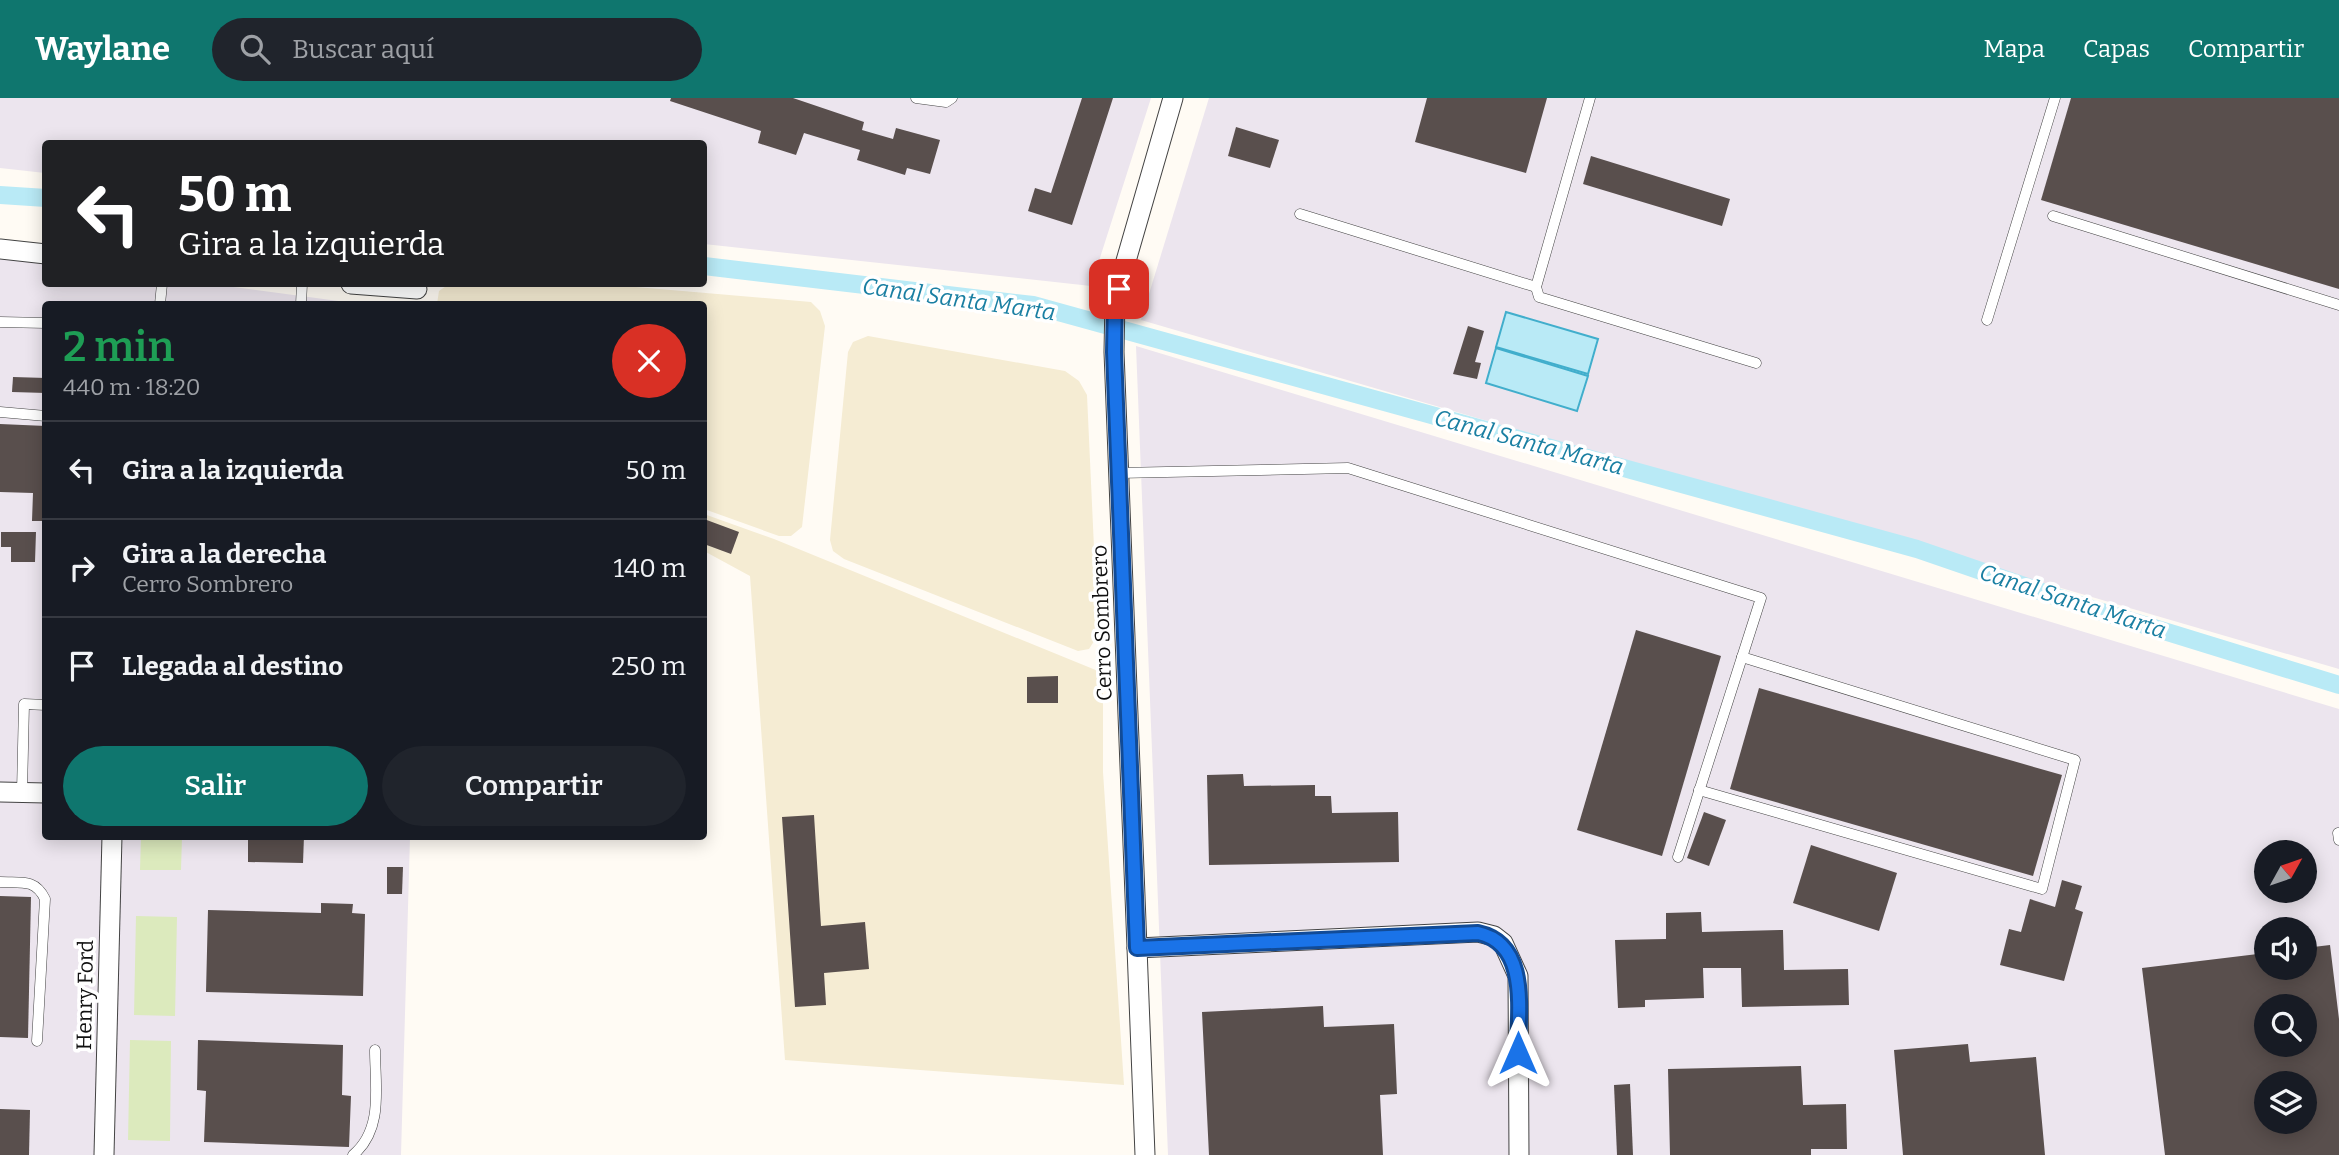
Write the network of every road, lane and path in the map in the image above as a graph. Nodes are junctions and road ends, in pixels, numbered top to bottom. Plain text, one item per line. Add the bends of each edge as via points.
1 (916, 98) edge
2 (952, 98) edge
3 (1172, 98) edge
4 (1590, 98) edge
5 (2055, 98) edge
6 (1300, 214) dead end
7 (2053, 216) dead end
8 (0, 249) edge
9 (42, 254) edge
10 (391, 287) edge
11 (1536, 287) junction
12 (417, 289) dead end
13 (2339, 305) edge
14 (1987, 320) dead end
15 (0, 322) edge
16 (42, 323) edge
17 (1756, 363) dead end
18 (0, 412) edge
19 (42, 416) edge
20 (1119, 473) junction
21 (1742, 657) junction
22 (42, 705) edge
23 (1699, 790) junction
24 (0, 792) edge
25 (22, 792) junction
26 (42, 793) edge
27 (112, 840) edge
28 (1678, 857) dead end
29 (0, 882) edge
30 (1137, 948) junction
31 (37, 1041) dead end
32 (374, 1049) dead end
33 (104, 1155) edge
34 (111, 1155) edge
35 (353, 1155) edge
36 (1145, 1155) edge
37 (1519, 1155) edge

1 - 2 lane via 946,102
3 - 20 street, Cerro Sombrero via 1115,299
4 - 11 lane
5 - 14 lane
6 - 11 lane
7 - 13 lane
8 - 9 street
10 - 12 street
11 - 17 lane via 1539,297
15 - 16 lane
18 - 19 lane
20 - 21 lane via 1348,468 1761,598
20 - 30 street, Cerro Sombrero
21 - 23 lane
21 - 23 lane via 2075,760 2042,890
22 - 25 lane via 24,704
23 - 28 lane
24 - 25 street
25 - 26 street
27 - 33 street, Henry Ford
29 - 31 lane via 31,883 45,899
30 - 36 street, Cerro Sombrero
30 - 37 street via 1478,933 1494,936 1503,943 1518,976
32 - 35 lane via 376,1117 362,1148
33 - 34 lane

